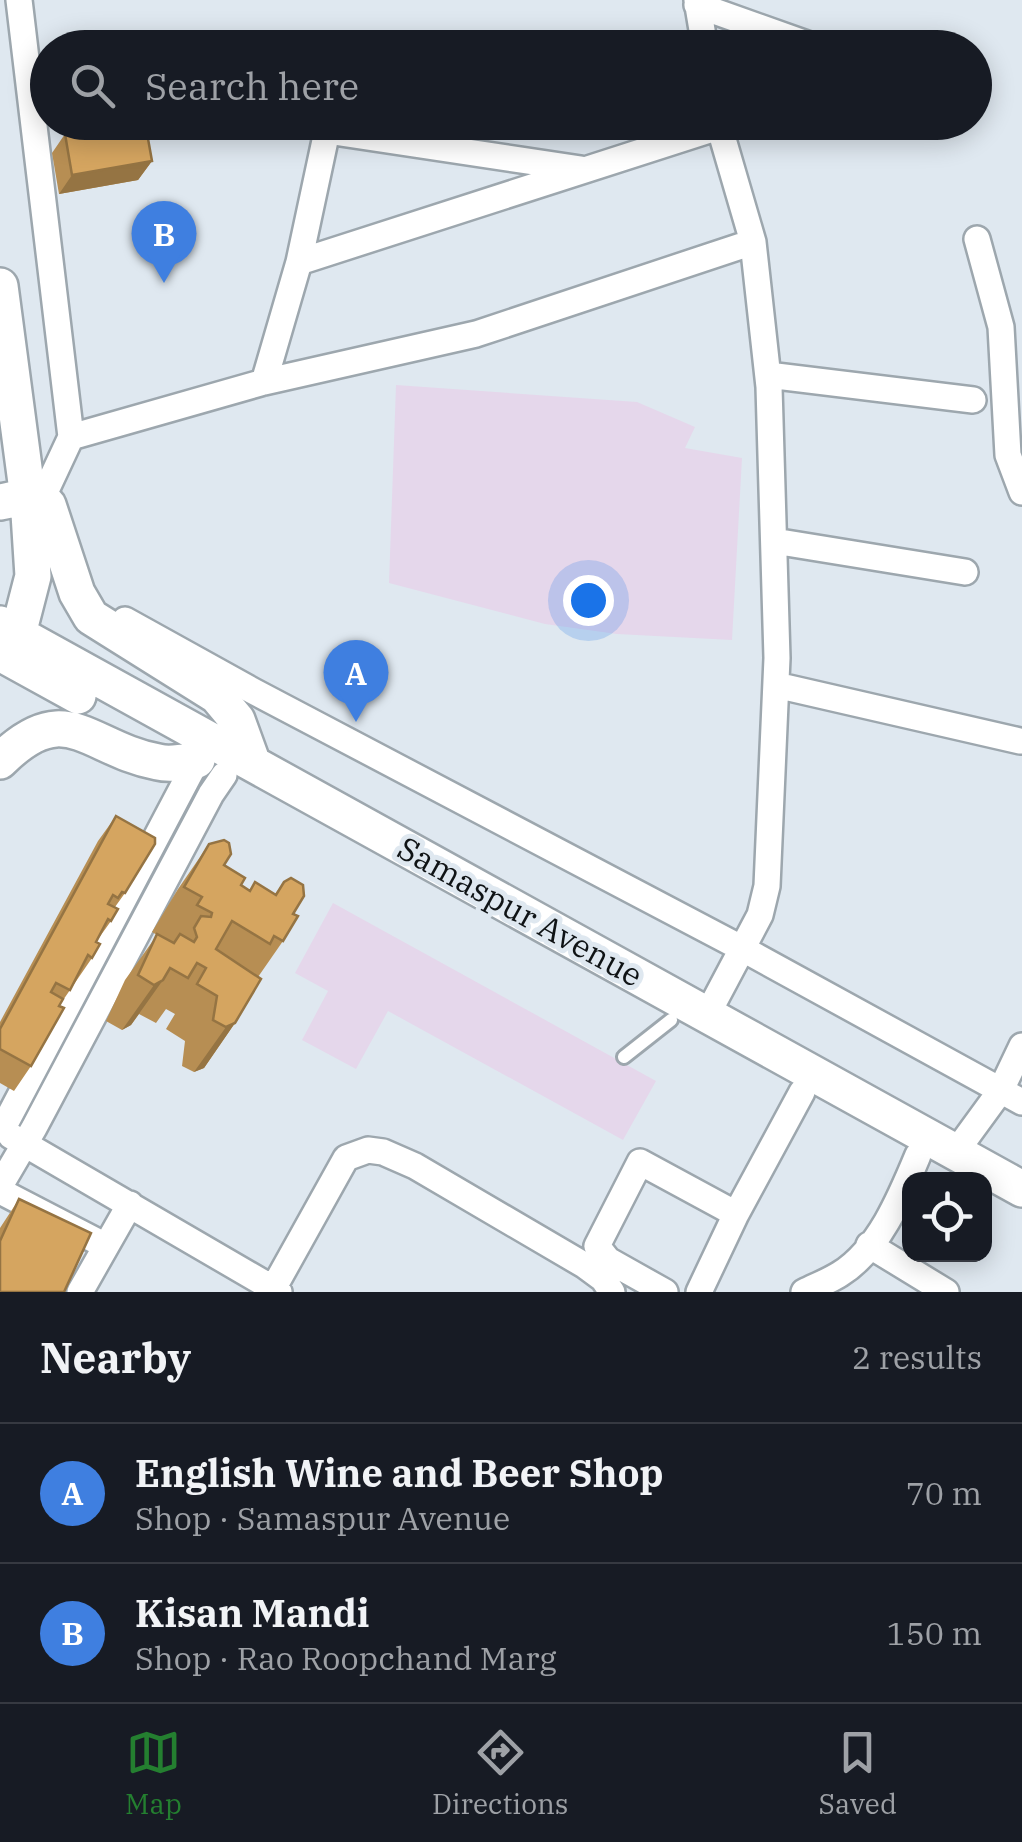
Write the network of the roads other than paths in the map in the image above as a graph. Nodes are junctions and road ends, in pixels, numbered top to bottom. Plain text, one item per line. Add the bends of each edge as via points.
1 (19, 0) edge
2 (697, 3) edge
3 (702, 30) edge
4 (770, 30) edge
5 (30, 92) edge
6 (36, 140) edge
7 (325, 140) edge
8 (386, 140) edge
9 (674, 140) edge
10 (728, 140) edge
11 (581, 170) junction
12 (977, 239) dead end
13 (754, 242) junction
14 (299, 262) junction
15 (0, 286) edge
16 (768, 375) junction
17 (264, 382) junction
18 (972, 400) dead end
19 (71, 437) junction
20 (1022, 492) edge
21 (23, 499) edge
22 (774, 542) junction
23 (965, 572) dead end
24 (4, 646) edge
25 (776, 685) junction
26 (236, 698) junction
27 (1020, 740) edge
28 (0, 761) edge
29 (225, 766) junction
30 (744, 950) junction
31 (607, 973) junction
32 (707, 1015) junction
33 (671, 1020) junction
34 (1022, 1046) edge
35 (624, 1057) dead end
36 (802, 1092) junction
37 (1011, 1096) edge
38 (1, 1130) edge
39 (25, 1144) junction
40 (918, 1155) junction
41 (958, 1166) edge
42 (0, 1188) edge
43 (1022, 1189) edge
44 (992, 1197) edge
45 (136, 1208) junction
46 (736, 1214) junction
47 (1022, 1214) edge
48 (106, 1246) junction
49 (869, 1246) junction
50 (276, 1290) edge
51 (80, 1292) edge
52 (96, 1292) edge
53 (612, 1292) edge
54 (665, 1292) edge
55 (699, 1292) edge
56 (804, 1292) edge
57 (946, 1292) edge

1 - 5 street
2 - 3 street
2 - 4 street
6 - 19 street
7 - 14 street
8 - 11 street
9 - 11 street
10 - 13 street
11 - 14 street
12 - 20 street via 1000,326 1008,455
13 - 16 street
13 - 17 street via 476,334
14 - 17 street
15 - 21 main road
16 - 18 street
16 - 22 street
17 - 19 street
19 - 21 street
21 - 24 main road via 33,576
21 - 26 main road via 54,514 77,592 102,627 216,696
22 - 23 street
22 - 25 street
24 - 29 main road, Samaspur Avenue
24 - 29 main road, Samaspur Avenue
25 - 27 street
25 - 30 street via 767,886
26 - 29 main road
26 - 30 street
28 - 29 main road via 17,744 54,727 163,764
29 - 31 main road, Samaspur Avenue
29 - 38 street
29 - 39 street
30 - 32 street
30 - 37 street
31 - 32 main road, Samaspur Avenue
31 - 33 main road, Samaspur Avenue
32 - 41 main road, Samaspur Avenue
33 - 35 lane
33 - 36 main road, Samaspur Avenue
34 - 37 street
36 - 40 main road, Samaspur Avenue
36 - 46 street
37 - 41 street
38 - 39 street
39 - 42 street
39 - 45 street
40 - 41 main road, Samaspur Avenue
40 - 49 street
41 - 43 main road, Samaspur Avenue
42 - 48 street
44 - 47 main road
45 - 48 street
45 - 50 street
45 - 52 street
46 - 54 street via 640,1162 597,1246 608,1260
46 - 55 street
48 - 51 street
49 - 56 street via 844,1272
49 - 57 street
50 - 53 street via 346,1158 368,1150 414,1166 584,1265

